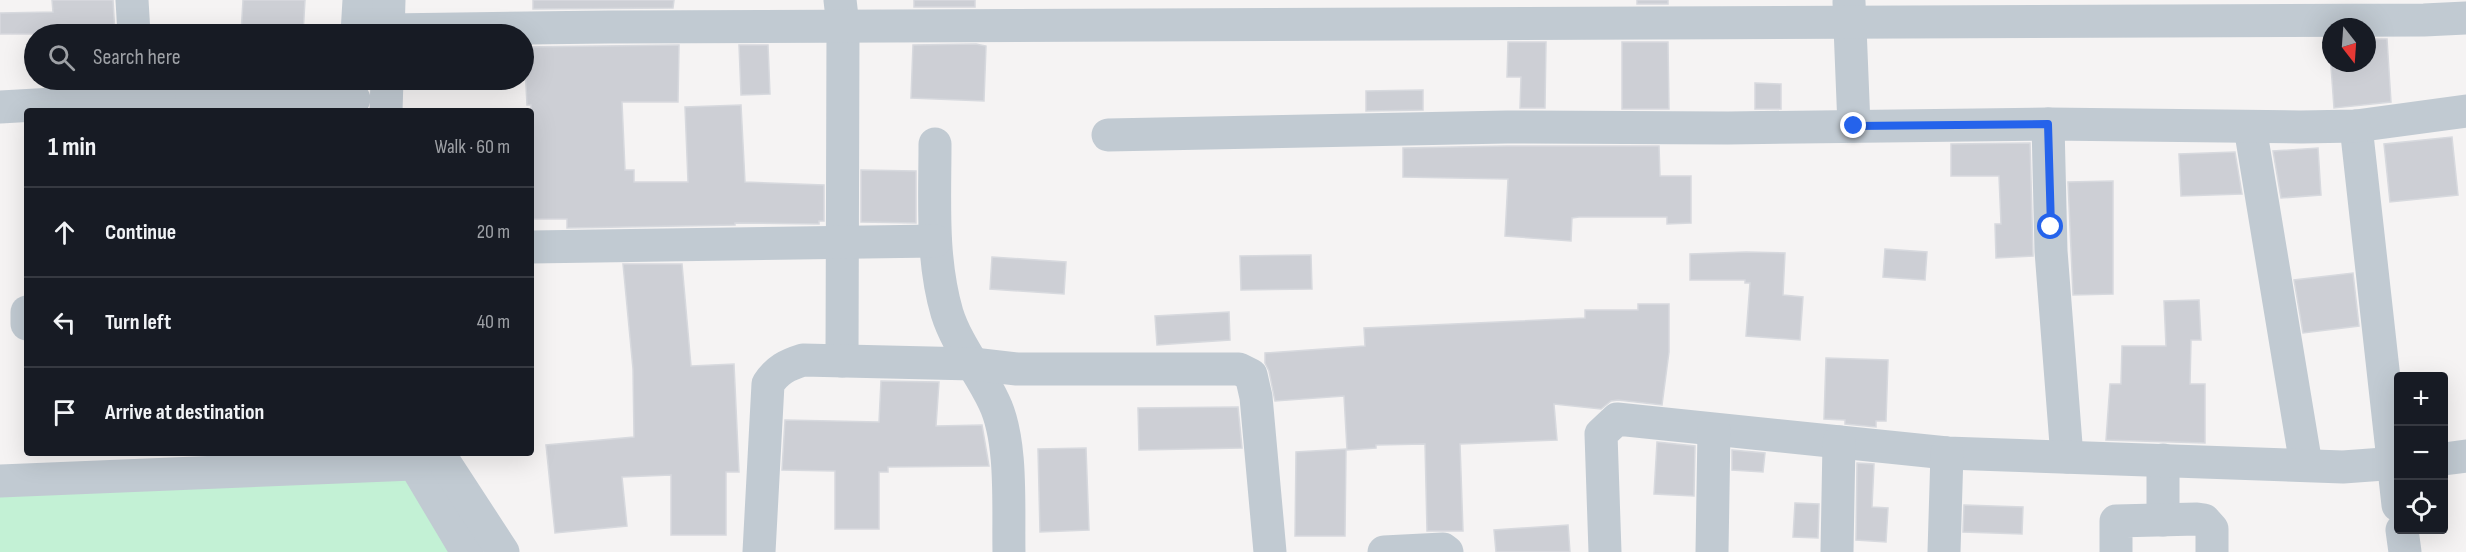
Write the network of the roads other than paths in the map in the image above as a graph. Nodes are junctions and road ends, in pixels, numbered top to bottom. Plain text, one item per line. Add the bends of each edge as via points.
1 (132, 0) edge
2 (359, 0) edge
3 (1849, 11) edge
4 (608, 13) edge
5 (688, 13) edge
6 (842, 13) edge
7 (984, 13) edge
8 (1117, 13) edge
9 (2466, 18) edge
10 (133, 24) edge
11 (380, 24) edge
12 (400, 24) edge
13 (141, 90) edge
14 (175, 90) edge
15 (387, 90) edge
16 (355, 97) edge
17 (0, 107) edge
18 (386, 108) edge
19 (2466, 111) edge
20 (2048, 124) junction
21 (1854, 126) junction
22 (2356, 126) junction
23 (2250, 127) junction
24 (1108, 135) dead end
25 (935, 144) dead end
26 (935, 241) junction
27 (842, 242) junction
28 (534, 247) edge
29 (842, 361) junction
30 (973, 364) junction
31 (1714, 430) junction
32 (1839, 442) junction
33 (1947, 453) junction
34 (2394, 455) edge
35 (421, 456) edge
36 (2466, 456) edge
37 (2067, 457) junction
38 (2448, 458) edge
39 (2163, 460) junction
40 (2394, 464) edge
41 (2306, 465) junction
42 (38, 466) edge
43 (0, 481) edge
44 (2163, 520) junction
45 (2403, 534) edge
46 (467, 552) edge
47 (503, 552) edge
48 (759, 552) edge
49 (1009, 552) edge
50 (1270, 552) edge
51 (1384, 552) edge
52 (1447, 552) edge
53 (1605, 552) edge
54 (1712, 552) edge
55 (1837, 552) edge
56 (1944, 552) edge
57 (2116, 552) edge
58 (2212, 552) edge
59 (2405, 552) edge

1 - 10 street
2 - 11 street
3 - 8 street
3 - 9 street via 2412,21
3 - 21 street
4 - 5 street
4 - 12 street
5 - 6 street
6 - 7 street
6 - 27 street
7 - 8 street
13 - 17 street
14 - 16 street
15 - 18 street
19 - 22 street
20 - 21 street
20 - 23 street
20 - 37 street via 2051,251
21 - 24 street via 1507,127
22 - 23 street
22 - 34 street
23 - 41 street
25 - 26 street
26 - 27 street
26 - 30 street via 947,313
27 - 28 street
27 - 29 street
29 - 30 street
29 - 48 street via 803,360 785,366 768,384
30 - 49 street via 995,403 1003,427
30 - 50 street via 1017,369 1239,369 1251,375
31 - 32 street
31 - 53 street via 1617,419 1601,434
31 - 54 street
32 - 33 street
32 - 55 street
33 - 37 street
33 - 56 street
35 - 42 street
35 - 46 street
35 - 47 street via 445,463
36 - 38 street
37 - 39 street
39 - 41 street
39 - 44 street
40 - 41 street
42 - 43 street
44 - 57 street via 2116,521
44 - 58 street via 2204,520 2212,529
45 - 59 street
51 - 52 street

